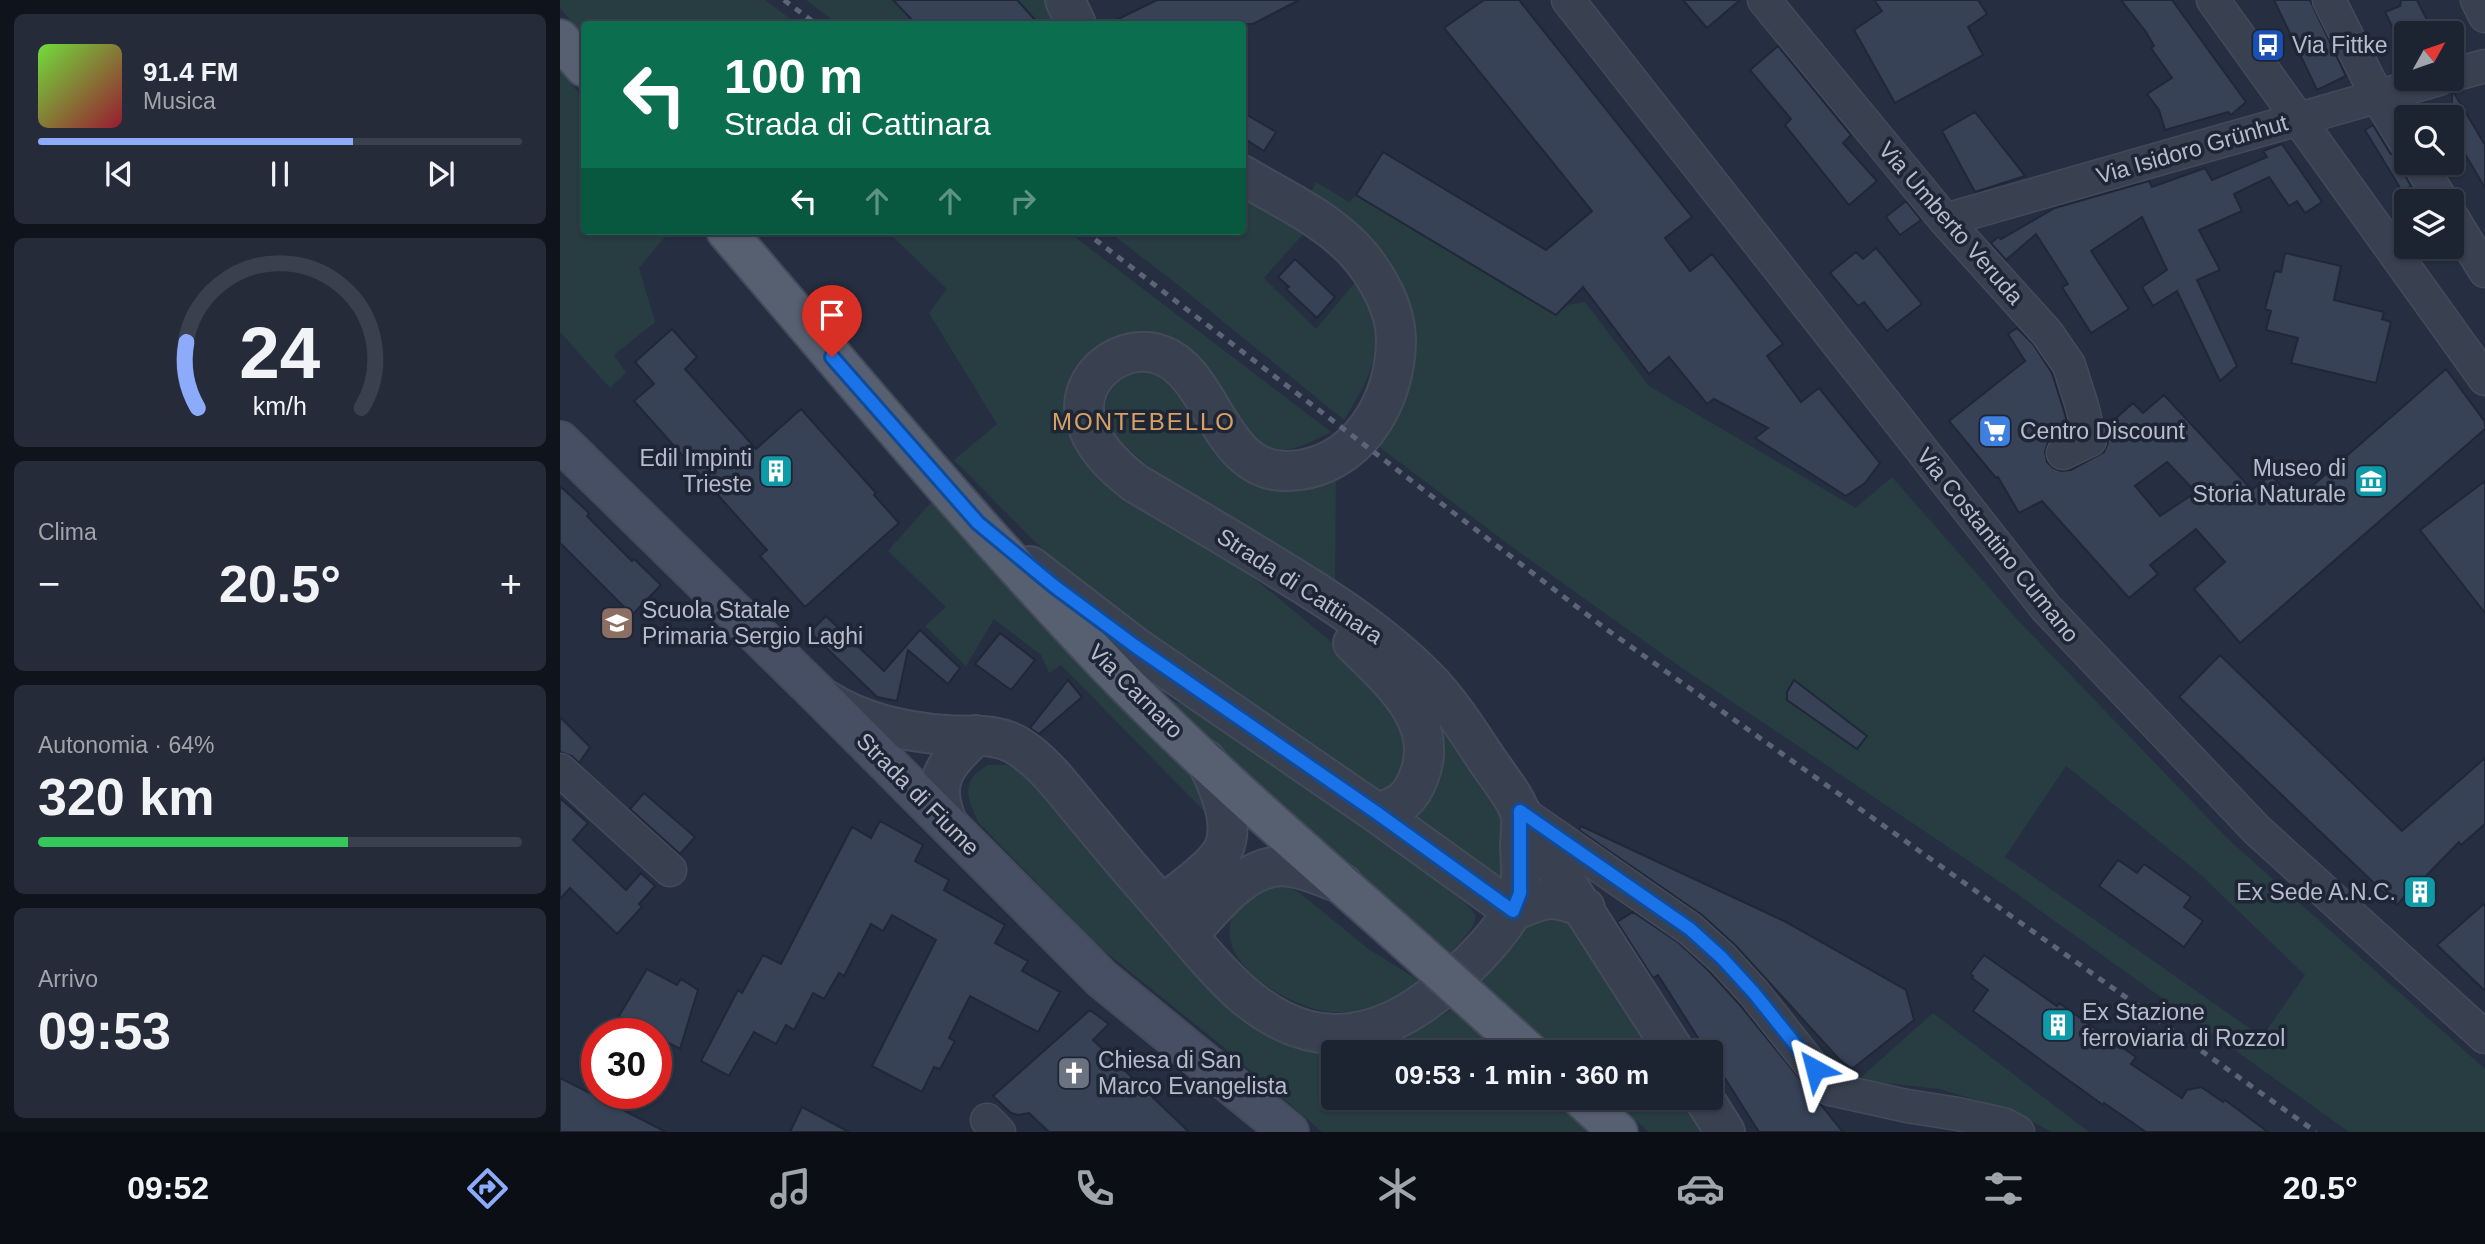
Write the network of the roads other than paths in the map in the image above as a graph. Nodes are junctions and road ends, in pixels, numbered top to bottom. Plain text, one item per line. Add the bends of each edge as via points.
1 (1065, 0) edge
2 (1568, 0) edge
3 (1764, 0) edge
4 (2213, 0) edge
5 (2329, 0) edge
6 (2477, 0) edge
7 (2485, 16) edge
8 (1075, 21) edge
9 (560, 39) edge
10 (581, 64) edge
11 (2485, 66) edge
12 (2464, 72) edge
13 (2395, 91) edge
14 (2377, 96) junction
15 (2300, 118) junction
16 (2394, 124) edge
17 (1246, 177) edge
18 (1945, 220) junction
19 (729, 235) edge
20 (2464, 237) edge
21 (2485, 271) edge
22 (2485, 379) edge
23 (560, 441) edge
24 (2063, 453) dead end
25 (978, 523) junction
26 (1247, 549) junction
27 (820, 696) junction
28 (958, 743) junction
29 (1206, 760) junction
30 (560, 770) edge
31 (905, 782) junction
32 (1520, 811) junction
33 (1377, 813) junction
34 (948, 824) junction
35 (670, 870) dead end
36 (1343, 884) junction
37 (1162, 905) junction
38 (1585, 908) junction
39 (1513, 911) junction
40 (1188, 935) junction
41 (2485, 1037) edge
42 (1516, 1040) edge
43 (1668, 1040) edge
44 (1594, 1110) edge
45 (1711, 1110) edge
46 (1289, 1132) edge
47 (1618, 1132) edge
48 (1725, 1132) edge
49 (2018, 1132) edge

1 - 8 street
2 - 41 street, Via Costantino Cumano via 2046,608 2257,830
3 - 18 street, Via Umberto Veruda
4 - 15 street
5 - 14 street
6 - 7 street
9 - 10 main road
11 - 12 street
13 - 14 street, Via Isidoro Grünhut
14 - 15 street, Via Isidoro Grünhut
14 - 16 street
15 - 18 street, Via Isidoro Grünhut
15 - 22 street
17 - 26 street, Strada di Cattinara via 1324,224 1360,255 1385,293 1396,335 1392,377 1379,412 1345,453 1317,468 1285,472 1258,465 1229,439 1178,364 1142,352 1117,357 1098,370 1086,393 1085,415 1095,443 1121,472
18 - 24 street, Via Umberto Veruda via 2047,333 2069,365 2090,440
19 - 25 main road, Via Carnaro
20 - 21 street
23 - 27 main road, Strada di Fiume
25 - 29 main road, Via Carnaro via 1110,668
25 - 33 street via 1135,646
26 - 32 street, Strada di Cattinara via 1386,640 1427,679 1466,727
26 - 33 street via 1335,625 1398,691 1419,721 1425,743 1422,770 1413,791 1396,808
27 - 28 street via 869,722
27 - 31 main road, Strada di Fiume
28 - 31 street via 914,756
28 - 34 street via 938,795
28 - 37 street via 995,735 1035,760
29 - 36 main road, Via Carnaro
29 - 37 street via 1222,793 1227,829 1223,850 1192,883
30 - 35 street
31 - 34 main road, Strada di Fiume
32 - 38 street, Strada di Cattinara
32 - 39 street via 1520,893
32 - 49 street via 1690,929 1754,993 1830,1089 2003,1124
33 - 39 street
34 - 46 main road, Strada di Fiume via 1102,979
36 - 40 street via 1297,869 1274,867 1250,876
36 - 42 main road, Via Carnaro, bridge
37 - 40 street
38 - 39 street via 1560,898 1540,899
38 - 43 street, Strada di Cattinara
39 - 40 street via 1469,965 1433,998 1367,1031 1335,1035 1305,1030 1256,1005
44 - 47 main road
45 - 48 street

